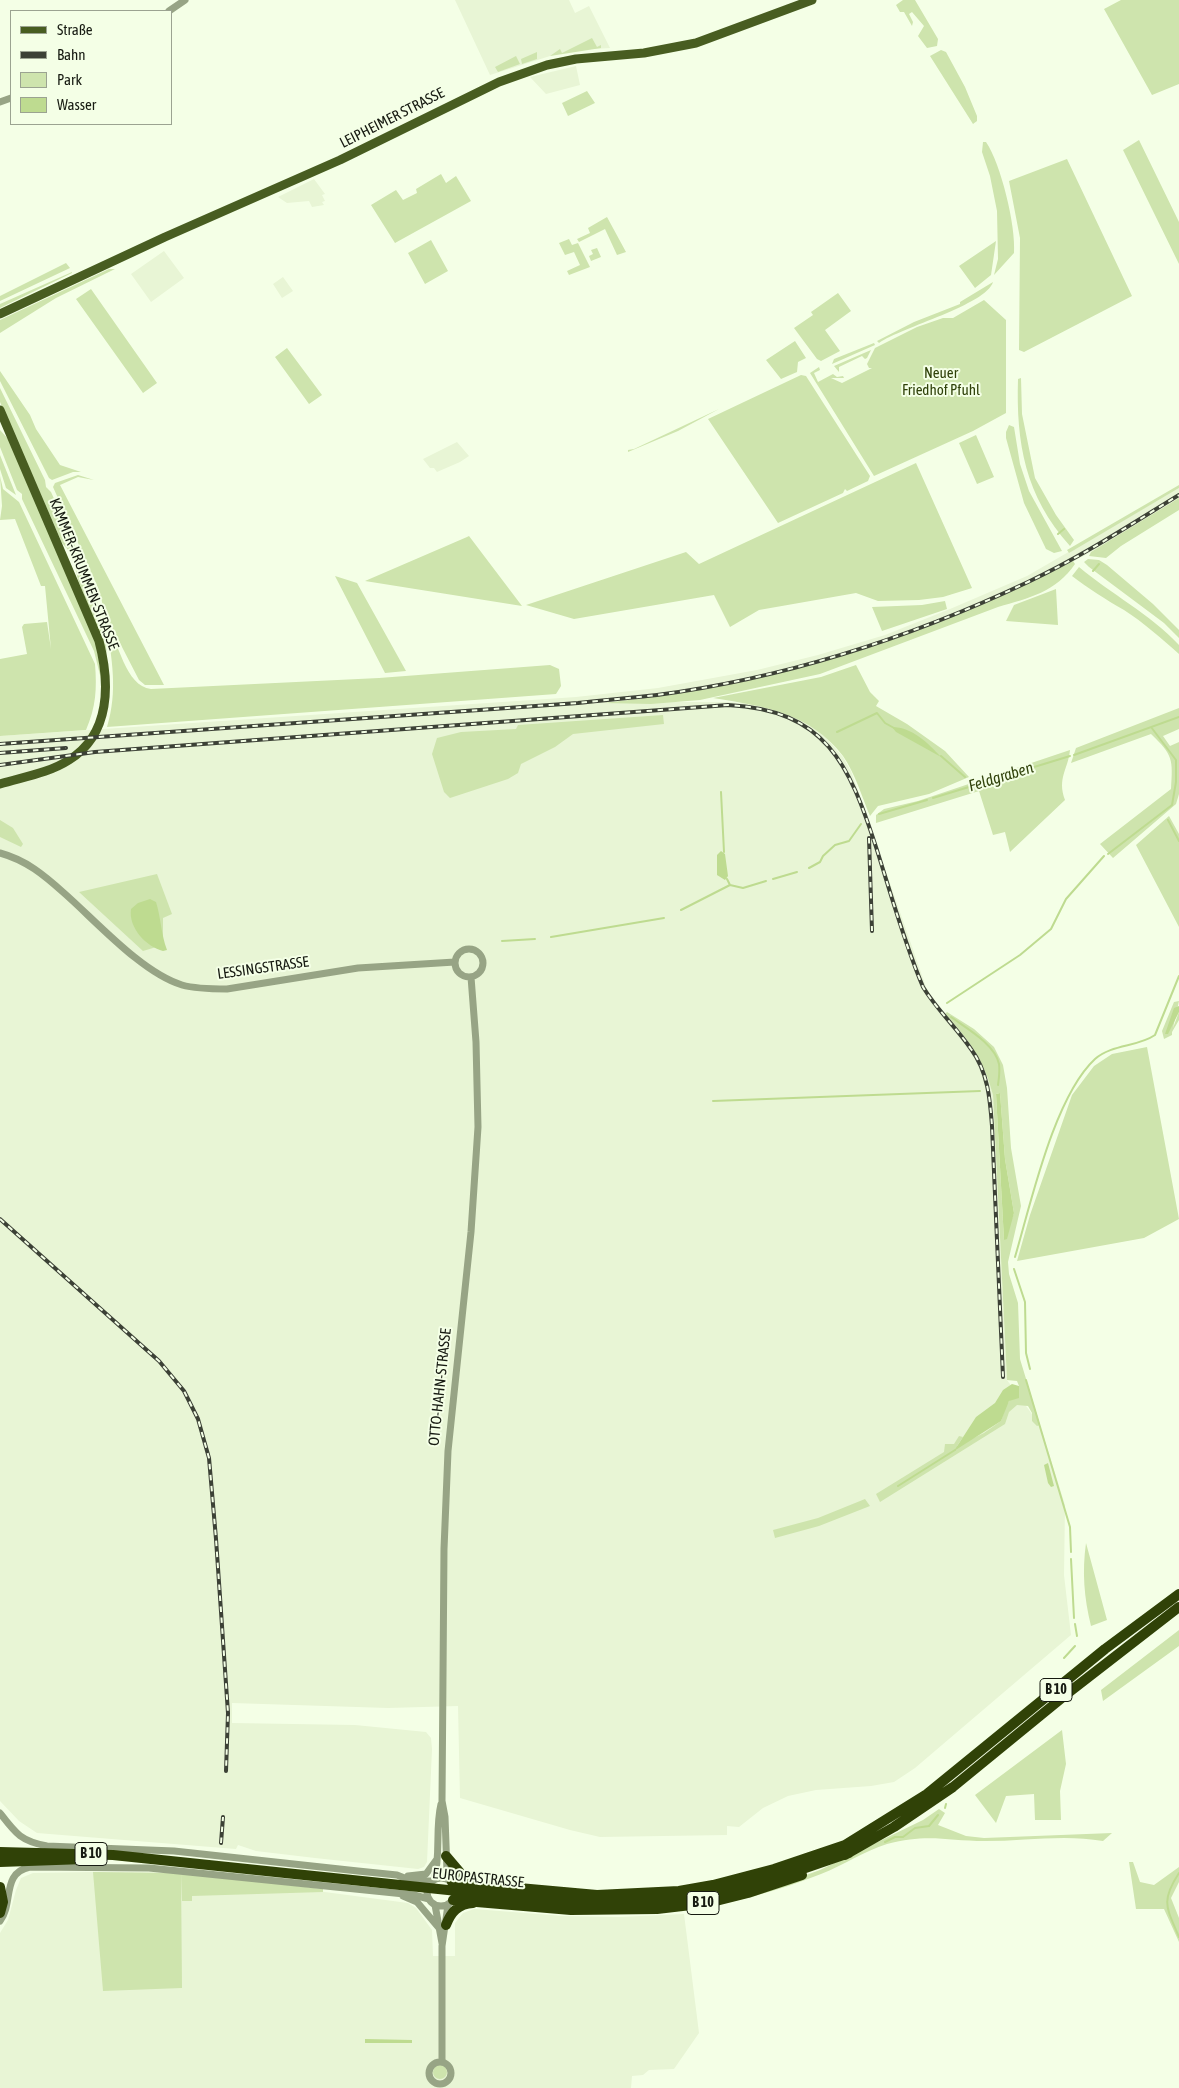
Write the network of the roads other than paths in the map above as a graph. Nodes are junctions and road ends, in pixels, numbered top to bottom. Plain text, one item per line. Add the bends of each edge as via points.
1 (185, 0) edge
2 (812, 0) edge
3 (170, 10) edge
4 (0, 314) edge
5 (0, 410) edge
6 (0, 784) edge
7 (0, 853) edge
8 (455, 962) junction
9 (471, 977) junction
10 (1179, 1594) edge
11 (1179, 1607) edge
12 (0, 1813) edge
13 (65, 1848) junction
14 (847, 1849) junction
15 (19, 1851) junction
16 (0, 1852) edge
17 (442, 1856) junction
18 (163, 1861) junction
19 (5, 1862) edge
20 (63, 1865) junction
21 (397, 1876) junction
22 (433, 1881) junction
23 (451, 1881) junction
24 (487, 1886) junction
25 (0, 1887) edge
26 (395, 1893) junction
27 (429, 1899) junction
28 (451, 1903) junction
29 (489, 1903) junction
30 (434, 1905) junction
31 (0, 1913) edge
32 (0, 1921) edge
33 (442, 1926) junction
34 (442, 2062) junction
35 (441, 2086) edge

1 - 3 street
2 - 4 main road, LEIPHEIMER STRASSE via 696,43 576,59 506,79 340,160 165,236
5 - 6 main road, KAMMER-KRUMMEN-STRASSE via 99,641 106,678 104,710 83,749 56,766
7 - 8 street, LESSINGSTRASSE via 41,872 137,959 163,977 183,985 227,989 358,968
8 - 9 street via 459,973
8 - 9 street via 458,954 465,950 478,952 483,965 479,973
9 - 17 street, OTTO-HAHN-STRASSE via 478,1128 447,1469
10 - 14 highway, B 10 via 1105,1649 927,1794
11 - 14 highway, B 10 via 946,1792 894,1827
12 - 13 street, EUROPASTRASSE via 13,1831 30,1843
13 - 15 highway, B 10
13 - 21 street, EUROPASTRASSE / B 10 via 174,1851
14 - 18 highway, EUROPASTRASSE / B 10 via 788,1874 744,1886 678,1898 608,1903
14 - 24 highway via 679,1890 597,1895
14 - 29 highway, B 10 via 821,1868 786,1882 716,1901 678,1907 598,1911
15 - 16 highway, EUROPASTRASSE / B 10
15 - 18 highway, EUROPASTRASSE / B 10 via 113,1855
17 - 21 street via 421,1876
17 - 22 street, OTTO-HAHN-STRASSE
17 - 23 street, OTTO-HAHN-STRASSE
17 - 24 highway via 463,1876
18 - 19 highway, EUROPASTRASSE / B 10 via 78,1859
19 - 20 highway
20 - 26 street, EUROPASTRASSE via 149,1868
20 - 32 street, EUROPASTRASSE via 17,1871 10,1883
21 - 22 street, EUROPASTRASSE / B 10 via 412,1881
22 - 23 street via 442,1878
22 - 27 street via 427,1890
23 - 24 highway
23 - 28 street via 456,1892
25 - 31 highway via 3,1902
26 - 27 street, EUROPASTRASSE
26 - 33 street via 418,1902
27 - 30 street
28 - 29 highway, B 10
28 - 30 street
28 - 33 street
29 - 33 highway, B 10 via 461,1906
30 - 33 street
33 - 34 street
34 - 35 street via 449,2065 452,2072 449,2080
34 - 35 street via 434,2064 429,2072 432,2080

